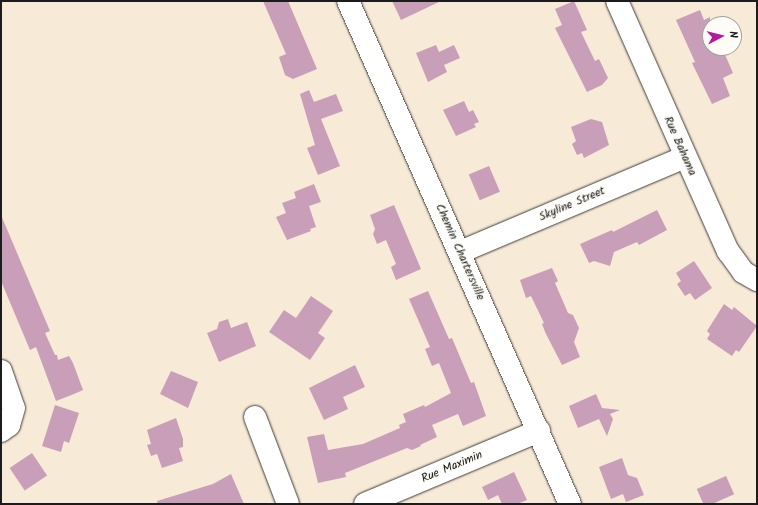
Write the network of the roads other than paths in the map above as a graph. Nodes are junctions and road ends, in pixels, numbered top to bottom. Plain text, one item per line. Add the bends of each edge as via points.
1 (348, 1) edge
2 (618, 1) edge
3 (685, 157) junction
4 (460, 252) junction
5 (757, 280) edge
6 (1, 371) edge
7 (255, 417) dead end
8 (1, 431) edge
9 (539, 431) junction
10 (288, 504) edge
11 (365, 504) edge
12 (570, 504) edge

1 - 4 street, Chemin Chartersville
2 - 3 street, Rue Bahama
3 - 4 street, Skyline Street
3 - 5 street, Rue Bahama via 728,251 743,272
4 - 9 street, Chemin Chartersville
6 - 8 street via 14,408 9,425
7 - 10 street
9 - 11 street, Rue Maximin
9 - 12 street, Chemin Chartersville

